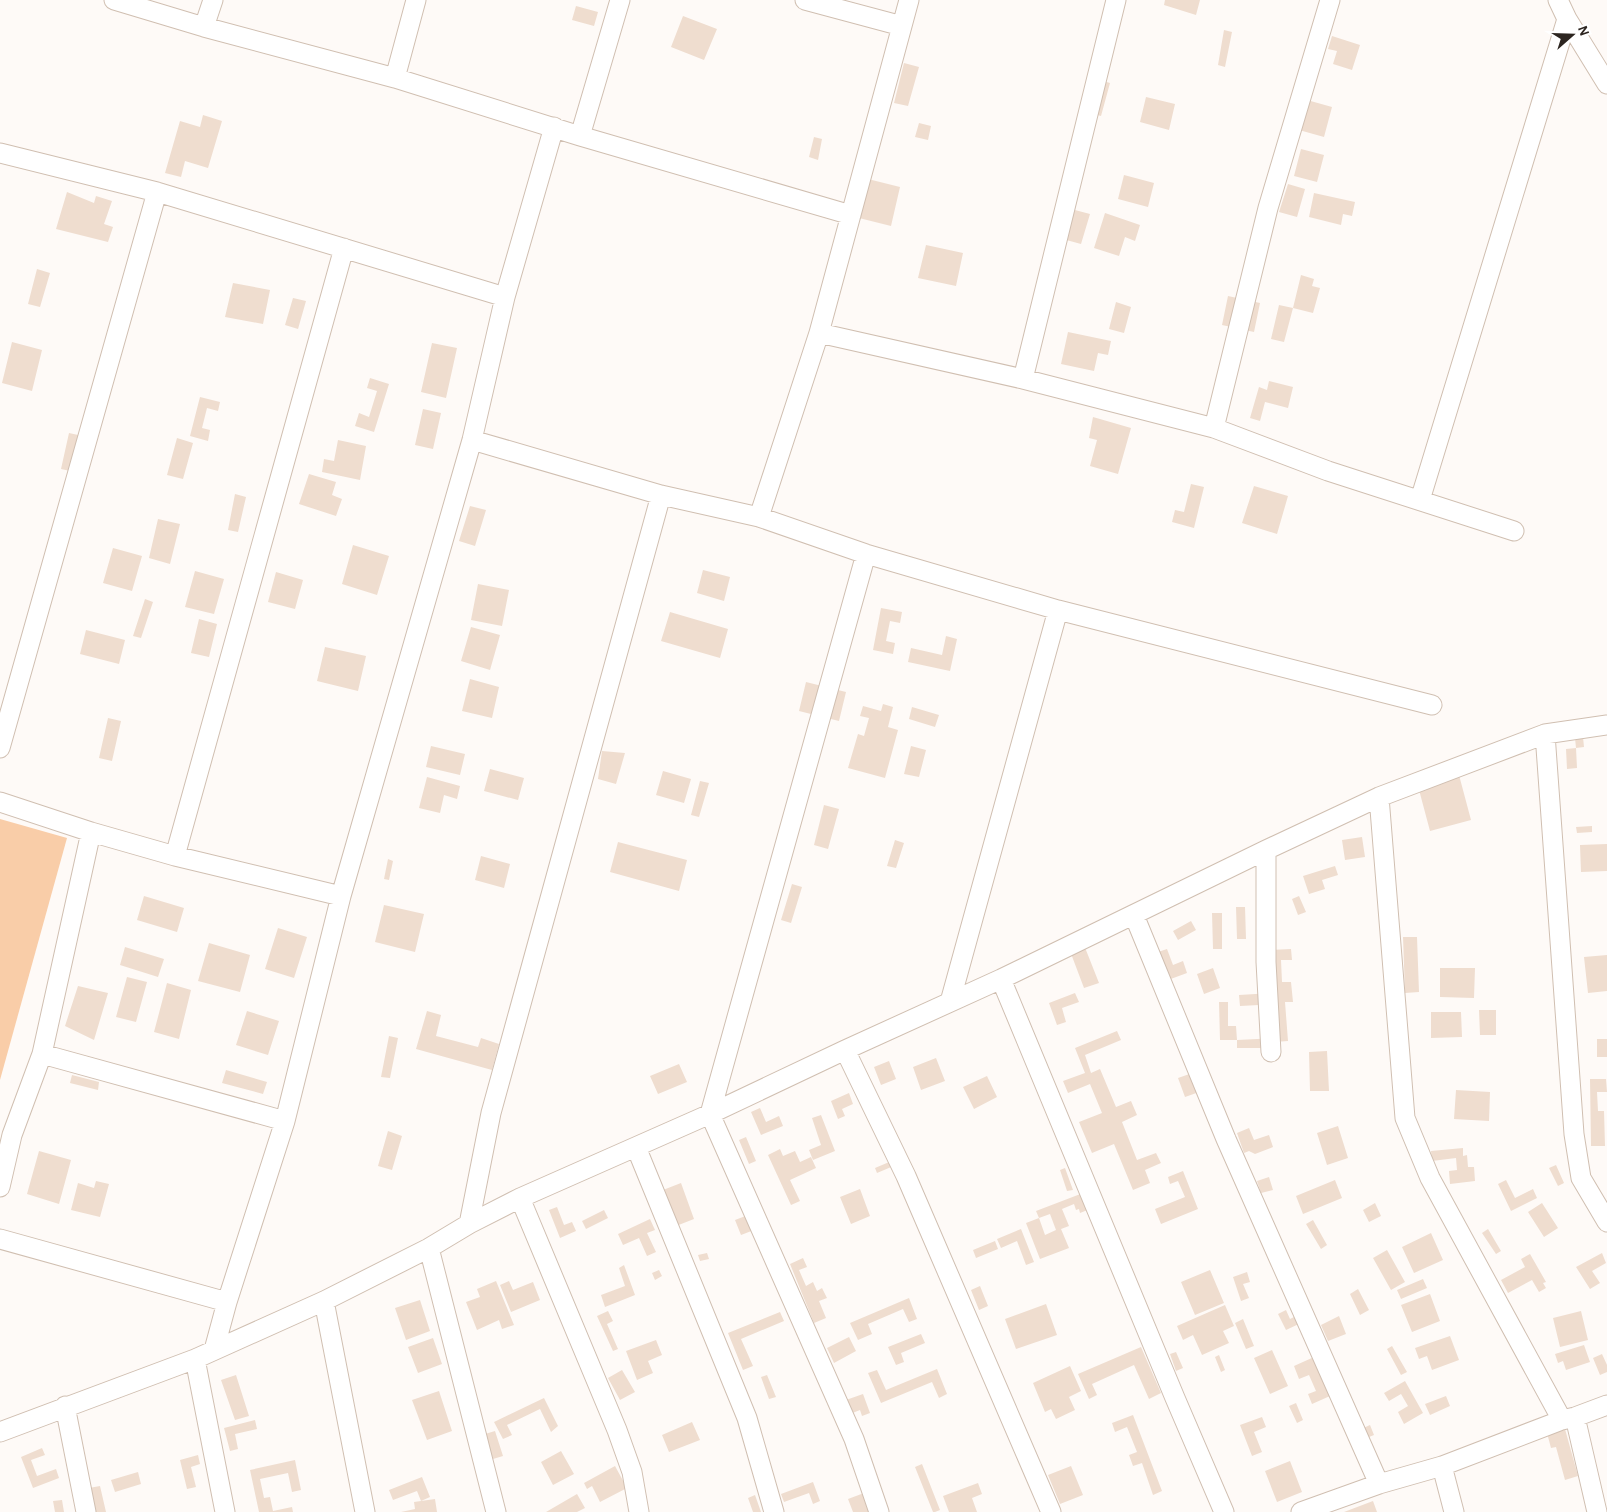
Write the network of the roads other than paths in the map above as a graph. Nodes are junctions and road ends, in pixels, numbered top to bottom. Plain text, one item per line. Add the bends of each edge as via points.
1 (114, 0) edge
2 (212, 0) edge
3 (416, 0) edge
4 (620, 0) edge
5 (806, 0) edge
6 (909, 0) edge
7 (1116, 0) edge
8 (1330, 0) edge
9 (1558, 0) edge
10 (1567, 19) junction
11 (902, 26) junction
12 (204, 27) junction
13 (395, 78) junction
14 (1607, 84) edge
15 (554, 127) junction
16 (580, 136) junction
17 (0, 153) edge
18 (157, 192) junction
19 (851, 215) junction
20 (344, 248) junction
21 (505, 298) junction
22 (818, 332) junction
23 (1023, 379) junction
24 (1214, 428) junction
25 (472, 440) junction
26 (661, 495) junction
27 (1420, 500) junction
28 (760, 517) junction
29 (1514, 531) dead end
30 (866, 554) junction
31 (1058, 610) junction
32 (1432, 705) dead end
33 (1607, 725) edge
34 (1545, 734) junction
35 (0, 748) edge
36 (1379, 797) junction
37 (0, 802) edge
38 (91, 832) junction
39 (1266, 850) junction
40 (174, 856) junction
41 (340, 896) junction
42 (1134, 915) junction
43 (1001, 979) junction
44 (950, 1002) junction
45 (845, 1050) junction
46 (1271, 1052) dead end
47 (42, 1054) junction
48 (710, 1114) junction
49 (285, 1121) junction
50 (6, 1134) edge
51 (636, 1147) junction
52 (0, 1187) edge
53 (520, 1198) junction
54 (1607, 1222) edge
55 (469, 1224) junction
56 (0, 1239) edge
57 (429, 1248) junction
58 (324, 1301) junction
59 (227, 1302) junction
60 (214, 1350) junction
61 (195, 1358) junction
62 (1607, 1405) edge
63 (65, 1406) junction
64 (1568, 1418) junction
65 (0, 1432) edge
66 (1442, 1466) junction
67 (1379, 1484) junction
68 (1310, 1510) edge
69 (86, 1512) edge
70 (225, 1512) edge
71 (365, 1512) edge
72 (496, 1512) edge
73 (639, 1512) edge
74 (774, 1512) edge
75 (879, 1512) edge
76 (1051, 1512) edge
77 (1224, 1512) edge
78 (1454, 1512) edge
79 (1598, 1512) edge

1 - 12 street
2 - 12 street
3 - 13 street
4 - 16 street
5 - 11 street
6 - 11 street
7 - 23 street
8 - 24 street via 1268,208
9 - 10 street
10 - 14 street
10 - 27 street
11 - 19 street
12 - 13 street
13 - 15 street
15 - 16 street
15 - 21 street
16 - 19 street
17 - 18 street
18 - 20 street
18 - 35 street
19 - 22 street
20 - 21 street
20 - 40 street
21 - 25 street
22 - 23 street
22 - 28 street
23 - 24 street
24 - 27 street via 1328,471
25 - 26 street
25 - 41 street
26 - 28 street
26 - 55 street via 491,1113
27 - 29 street
28 - 30 street
30 - 31 street
30 - 48 street
31 - 32 street
31 - 44 street
33 - 34 street
34 - 36 street
34 - 54 street via 1574,1134 1581,1178
36 - 39 street
36 - 64 street via 1405,1118 1430,1178
37 - 38 street
38 - 40 street
38 - 47 street
39 - 42 street
39 - 46 street via 1266,962
40 - 41 street
41 - 49 street
42 - 43 street
42 - 67 street via 1226,1139
43 - 44 street
43 - 77 street
44 - 45 street
45 - 48 street
45 - 76 street via 906,1176
47 - 49 street
47 - 50 street
48 - 51 street
48 - 75 street via 854,1439
49 - 59 street
50 - 52 street
51 - 53 street
51 - 74 street via 747,1418
53 - 55 street
53 - 73 street via 617,1430 632,1472
55 - 57 street
56 - 59 street
57 - 58 street
57 - 72 street
58 - 60 street
58 - 71 street
59 - 60 street
60 - 61 street
61 - 63 street
61 - 70 street
62 - 64 street
63 - 65 street
63 - 69 street
64 - 66 street
64 - 79 street
66 - 67 street
66 - 78 street
67 - 68 street

